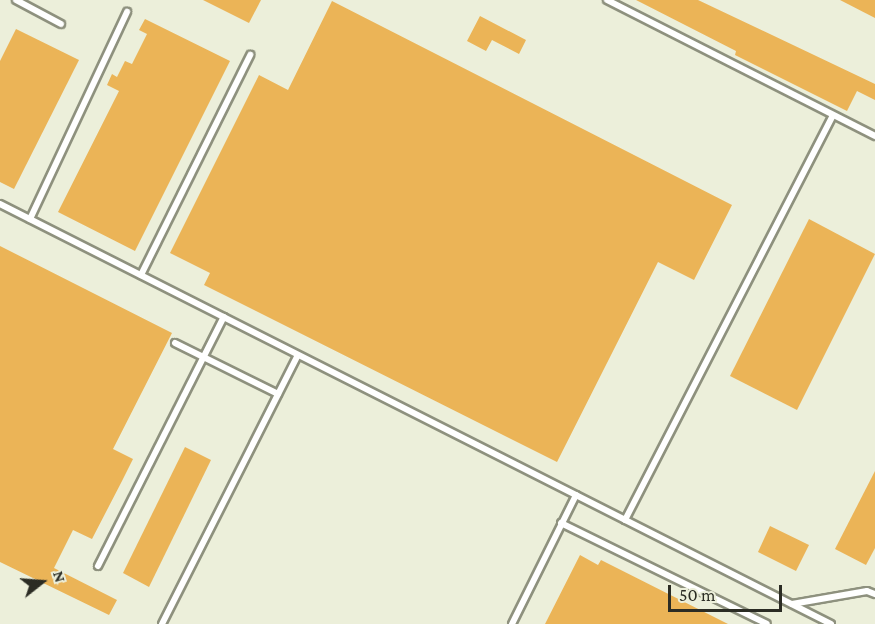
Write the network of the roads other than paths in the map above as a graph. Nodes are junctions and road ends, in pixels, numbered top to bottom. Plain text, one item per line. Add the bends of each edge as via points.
1 (16, 0) edge
2 (607, 0) edge
3 (128, 12) dead end
4 (61, 24) dead end
5 (250, 56) dead end
6 (833, 116) junction
7 (875, 136) edge
8 (0, 204) edge
9 (30, 219) junction
10 (141, 276) junction
11 (224, 317) junction
12 (175, 343) dead end
13 (298, 355) junction
14 (204, 357) junction
15 (278, 394) junction
16 (576, 495) junction
17 (625, 520) junction
18 (561, 523) junction
19 (98, 566) dead end
20 (875, 594) edge
21 (792, 604) junction
22 (162, 624) edge
23 (512, 624) edge
24 (767, 624) edge
25 (831, 624) edge

1 - 4 lane
2 - 6 lane
3 - 9 lane
5 - 10 lane
6 - 7 lane
6 - 17 lane
8 - 9 lane
9 - 10 lane
10 - 11 lane
11 - 13 lane
11 - 14 lane
12 - 14 lane
13 - 15 lane
13 - 16 lane
14 - 15 lane
14 - 19 lane
15 - 22 lane
16 - 17 lane
16 - 18 lane
17 - 21 lane
18 - 23 lane
18 - 24 lane
20 - 21 lane via 867,591
21 - 25 lane

